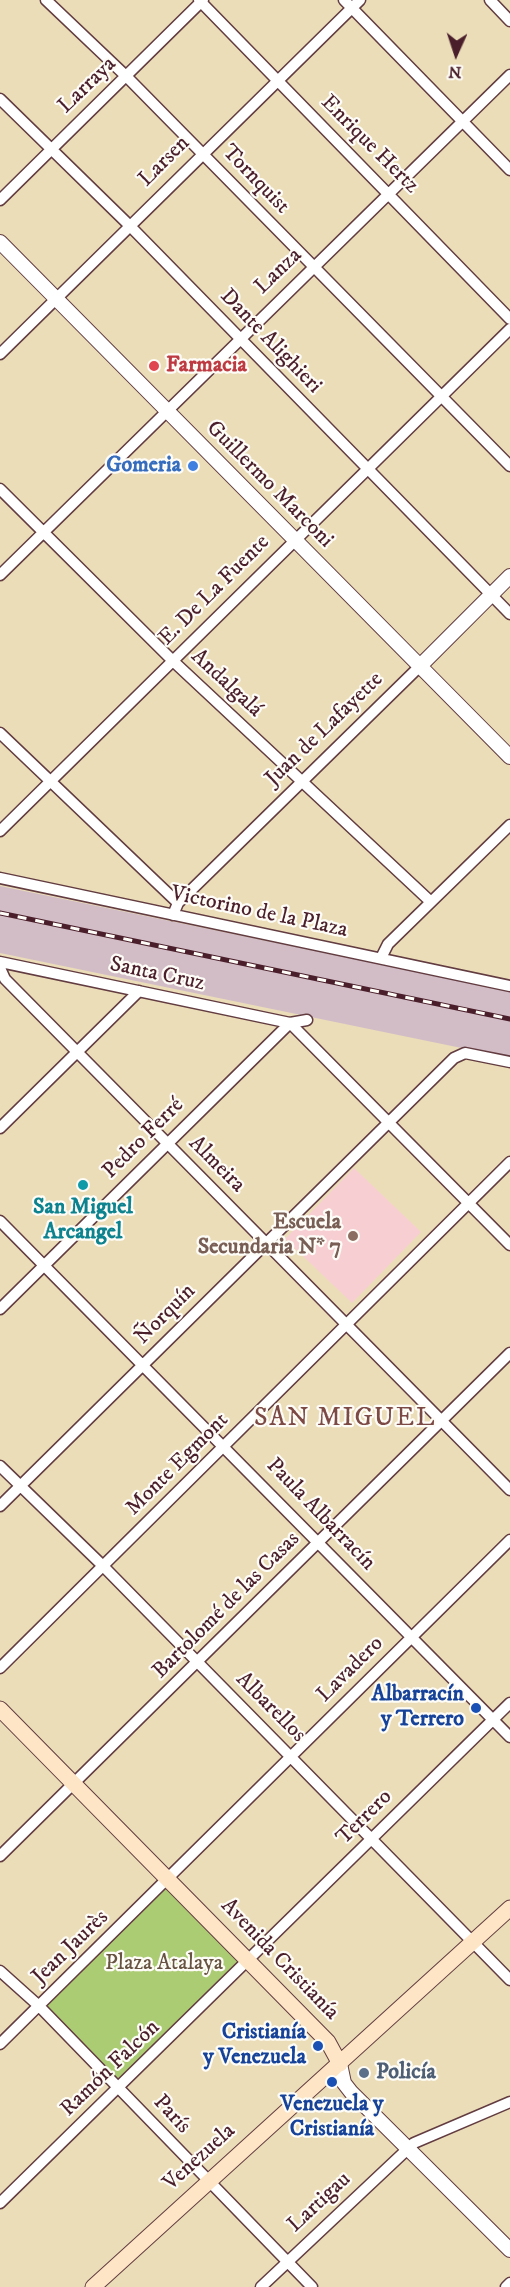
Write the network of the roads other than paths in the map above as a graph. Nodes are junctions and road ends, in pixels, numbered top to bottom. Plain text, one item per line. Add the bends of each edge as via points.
1 (46, 0) edge
2 (489, 0) edge
3 (201, 1) edge
4 (352, 3) edge
5 (510, 21) edge
6 (510, 75) edge
7 (126, 76) junction
8 (277, 81) junction
9 (0, 99) edge
10 (462, 121) junction
11 (51, 149) junction
12 (201, 153) junction
13 (510, 170) edge
14 (389, 193) junction
15 (0, 200) edge
16 (129, 225) junction
17 (0, 242) edge
18 (313, 267) junction
19 (57, 298) junction
20 (510, 319) edge
21 (510, 328) edge
22 (238, 339) junction
23 (0, 354) edge
24 (441, 396) junction
25 (167, 412) junction
26 (510, 466) edge
27 (366, 469) junction
28 (0, 489) edge
29 (43, 532) junction
30 (293, 540) junction
31 (0, 575) edge
32 (510, 576) edge
33 (491, 595) junction
34 (510, 614) edge
35 (173, 661) junction
36 (419, 667) junction
37 (0, 733) edge
38 (510, 757) edge
39 (49, 783) junction
40 (301, 783) junction
41 (510, 825) edge
42 (0, 831) edge
43 (0, 878) edge
44 (431, 902) junction
45 (178, 903) junction
46 (173, 915) junction
47 (381, 958) junction
48 (0, 965) edge
49 (510, 986) edge
50 (139, 991) junction
51 (307, 1020) dead end
52 (290, 1023) junction
53 (77, 1052) junction
54 (510, 1062) edge
55 (389, 1122) junction
56 (0, 1128) edge
57 (167, 1143) junction
58 (510, 1162) edge
59 (469, 1203) junction
60 (0, 1221) edge
61 (266, 1243) junction
62 (510, 1245) edge
63 (44, 1265) junction
64 (0, 1309) edge
65 (346, 1325) junction
66 (510, 1353) edge
67 (144, 1365) junction
68 (442, 1421) junction
69 (225, 1446) junction
70 (0, 1466) edge
71 (20, 1486) junction
72 (510, 1490) edge
73 (0, 1506) edge
74 (510, 1540) edge
75 (319, 1542) junction
76 (103, 1566) junction
77 (412, 1636) junction
78 (198, 1662) junction
79 (0, 1668) edge
80 (510, 1703) edge
81 (0, 1709) edge
82 (493, 1719) junction
83 (510, 1737) edge
84 (291, 1757) junction
85 (74, 1785) junction
86 (372, 1838) junction
87 (0, 1856) edge
88 (168, 1879) junction
89 (510, 1908) edge
90 (473, 1943) junction
91 (249, 1961) junction
92 (0, 1971) edge
93 (510, 1980) edge
94 (39, 2006) junction
95 (0, 2044) edge
96 (340, 2064) junction
97 (119, 2089) junction
98 (510, 2102) edge
99 (407, 2148) junction
100 (207, 2182) junction
101 (0, 2203) edge
102 (510, 2250) edge
103 (287, 2261) junction
104 (510, 2283) edge
105 (93, 2287) edge
106 (261, 2287) edge
107 (312, 2287) edge
108 (506, 2287) edge

1 - 7 street, Tornquist
2 - 5 street
3 - 7 street, Larraya
3 - 8 street, Enrique Hertz
4 - 8 street, Larsen
4 - 10 street
6 - 10 street, Lanza
7 - 11 street, Larraya
7 - 12 street, Tornquist
8 - 12 street, Larsen
8 - 14 street, Enrique Hertz
9 - 11 street, Dante Alighieri
10 - 13 street
10 - 14 street, Lanza
11 - 15 street, Larraya
11 - 16 street, Dante Alighieri
12 - 16 street, Larsen
12 - 18 street, Tornquist
14 - 18 street, Lanza
14 - 20 street, Enrique Hertz
16 - 19 street, Larsen
16 - 22 street, Dante Alighieri
17 - 19 street, Guillermo Marconi
18 - 22 street, Lanza
18 - 24 street, Tornquist
19 - 23 street, Larsen
19 - 25 street, Guillermo Marconi
21 - 24 street, E. De La Fuente
22 - 25 street, Lanza
22 - 27 street, Dante Alighieri
24 - 26 street, Tornquist
24 - 27 street, E. De La Fuente
25 - 29 street, Lanza
25 - 30 street, Guillermo Marconi
27 - 30 street, E. De La Fuente
27 - 33 street, Dante Alighieri
28 - 29 street, Andalgalá
29 - 31 street, Lanza
29 - 35 street, Andalgalá
30 - 35 street, E. De La Fuente
30 - 36 street, Guillermo Marconi
32 - 33 street, Juan de Lafayette
33 - 34 street, Dante Alighieri
33 - 36 street, Juan de Lafayette
35 - 39 street, E. De La Fuente
35 - 40 street, Andalgalá
36 - 38 street, Guillermo Marconi
36 - 40 street, Juan de Lafayette
37 - 39 street
39 - 42 street, E. De La Fuente
39 - 45 street
40 - 44 street, Andalgalá
40 - 45 street, Juan de Lafayette
41 - 44 street
43 - 46 street, Victorino de la Plaza
44 - 47 street via 388,944
45 - 46 street, Juan de Lafayette
46 - 47 street, Victorino de la Plaza
47 - 49 street, Victorino de la Plaza
48 - 50 street, Santa Cruz
48 - 53 street, Almeira via 5,979
50 - 52 street, Santa Cruz
50 - 53 street
51 - 52 street, Santa Cruz
52 - 55 street
52 - 57 street, Pedro Ferré
53 - 56 street
53 - 57 street, Almeira
54 - 55 street, Ñorquín via 465,1053 454,1058
55 - 59 street
55 - 61 street, Ñorquín
57 - 61 street, Almeira
57 - 63 street, Pedro Ferré
58 - 59 street, Monte Egmont
59 - 62 street
59 - 65 street, Monte Egmont
60 - 63 street, Paula Albarracín
61 - 65 street, Almeira
61 - 67 street, Ñorquín
63 - 64 street, Pedro Ferré
63 - 67 street, Paula Albarracín
65 - 68 street, Almeira
65 - 69 street, Monte Egmont
66 - 68 street, Bartolomé de las Casas
67 - 69 street, Paula Albarracín
67 - 71 street, Ñorquín
68 - 72 street, Almeira
68 - 75 street, Bartolomé de las Casas
69 - 75 street, Paula Albarracín
69 - 76 street, Monte Egmont
70 - 71 street, Albarellos
71 - 73 street, Ñorquín
71 - 76 street, Albarellos
74 - 77 street, Lavadero
75 - 77 street, Paula Albarracín
75 - 78 street, Bartolomé de las Casas
76 - 78 street, Albarellos
76 - 79 street, Monte Egmont
77 - 82 street, Paula Albarracín
77 - 84 street, Lavadero
78 - 84 street, Albarellos
78 - 85 street, Bartolomé de las Casas
80 - 82 street, Terrero
81 - 85 main road, Avenida Cristianía
82 - 83 street, Paula Albarracín
82 - 86 street, Terrero
84 - 86 street, Albarellos
84 - 88 street, Lavadero
85 - 87 street, Bartolomé de las Casas
85 - 88 main road, Avenida Cristianía
86 - 90 street, Albarellos
86 - 91 street, Terrero
88 - 91 main road, Avenida Cristianía
88 - 94 street, Jean Jaurès
89 - 90 main road, Venezuela
90 - 93 street, Albarellos
90 - 96 main road, Venezuela
91 - 96 main road, Avenida Cristianía via 328,2042
91 - 97 street, Ramón Falcón
92 - 94 street, París
94 - 95 street, Jean Jaurès
94 - 97 street, París
96 - 99 street, Avenida Cristianía via 344,2083 351,2092
96 - 100 main road, Venezuela
97 - 100 street, París
97 - 101 street, Ramón Falcón
98 - 99 street, Lartigau
99 - 102 street, Avenida Cristianía
99 - 103 street, Lartigau
100 - 103 street, París
100 - 105 main road, Venezuela
103 - 106 street, Lartigau
103 - 107 street, París
104 - 108 street

